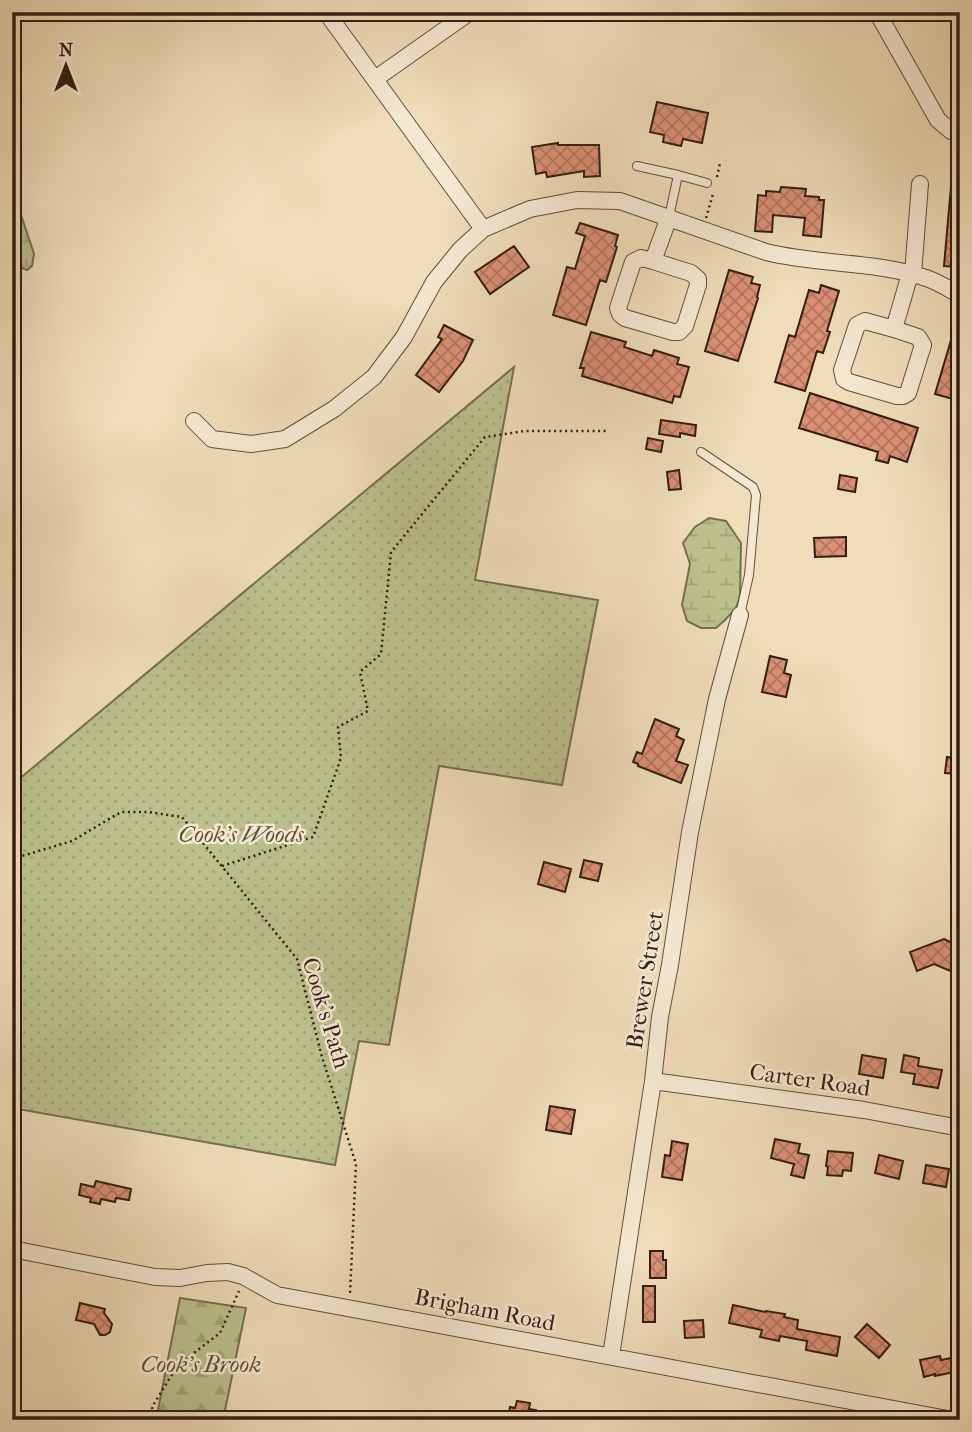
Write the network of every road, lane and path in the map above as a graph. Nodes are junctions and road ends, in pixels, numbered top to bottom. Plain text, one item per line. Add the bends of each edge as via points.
1 (326, 12) edge
2 (470, 12) edge
3 (877, 12) edge
4 (375, 79) junction
5 (960, 132) edge
6 (637, 166) dead end
7 (678, 175) junction
8 (707, 183) dead end
9 (920, 184) dead end
10 (710, 202) dead end
11 (669, 217) junction
12 (705, 222) dead end
13 (483, 229) junction
14 (653, 261) junction
15 (912, 274) junction
16 (960, 295) edge
17 (894, 329) junction
18 (194, 421) dead end
19 (608, 431) dead end
20 (701, 452) dead end
21 (740, 615) joint
22 (12, 859) edge
23 (222, 866) junction
24 (653, 1081) junction
25 (960, 1128) edge
26 (12, 1249) edge
27 (243, 1276) junction
28 (349, 1308) junction
29 (611, 1356) junction
30 (153, 1420) edge
31 (953, 1420) edge

1 - 4 street
2 - 4 street
3 - 5 street via 938,120
4 - 13 street
6 - 7 lane
7 - 8 lane
7 - 11 lane
9 - 15 street
10 - 12 path
11 - 13 street via 621,201 578,200 530,209
11 - 14 street
11 - 15 street via 778,255
13 - 18 street via 434,282 404,337 374,377 334,409 285,439 251,444 212,439
14 - 14 street via 698,279 685,326 679,332 625,318 619,312 633,262 641,258
15 - 16 street
15 - 17 street
17 - 17 street via 918,337 923,345 908,393 897,396 844,379 842,370 857,325 865,321
19 - 23 path via 525,431 485,437 391,552 381,654 360,673 368,711 338,727 341,758 313,837
20 - 21 lane via 753,487 755,495 749,575
21 - 24 street, Brewer Street via 717,699 690,832
22 - 23 path, Cook's Path via 72,841 121,812 148,812 182,817
23 - 28 path, Cook's Path via 297,959 356,1164
24 - 25 street, Carter Road
24 - 29 street, Brewer Street
26 - 27 street, Brigham Road via 155,1277 216,1272
27 - 28 street, Brigham Road via 276,1295
27 - 30 path via 220,1333 171,1376 152,1407
28 - 29 street, Brigham Road
29 - 31 street, Brigham Road

